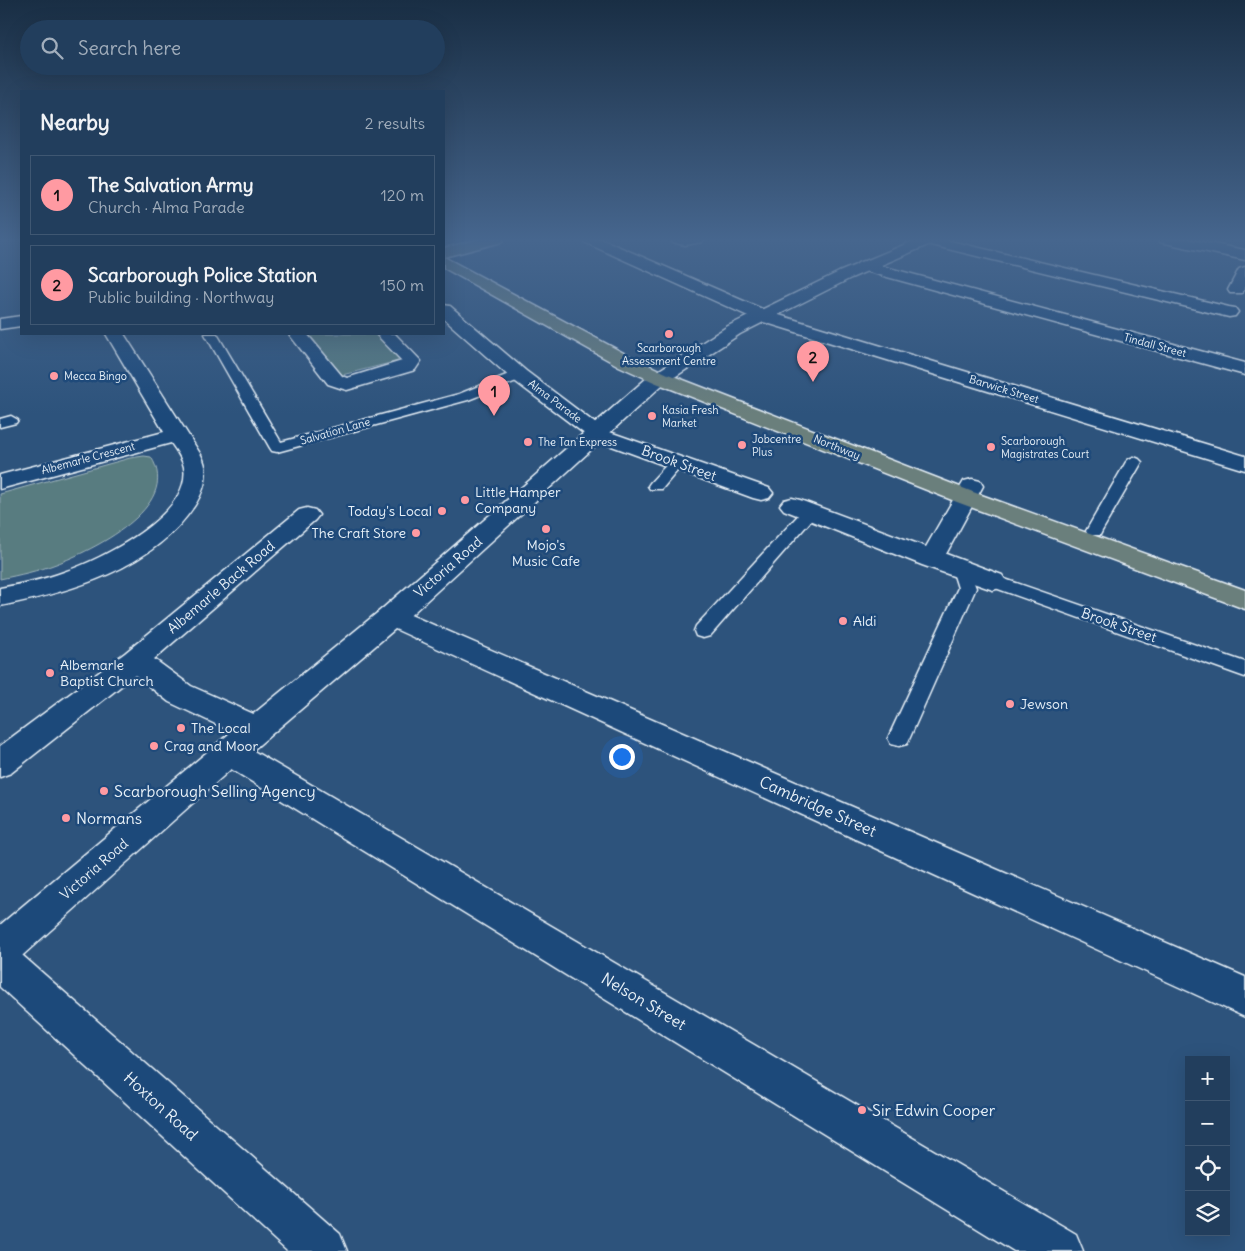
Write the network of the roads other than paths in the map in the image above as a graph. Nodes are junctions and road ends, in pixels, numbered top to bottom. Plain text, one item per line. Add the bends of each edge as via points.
1 (520, 297) edge
2 (721, 297) edge
3 (800, 297) edge
4 (979, 297) edge
5 (1169, 297) edge
6 (445, 311) edge
7 (1229, 312) dead end
8 (763, 316) junction
9 (20, 321) edge
10 (0, 324) edge
11 (116, 335) edge
12 (212, 335) edge
13 (299, 335) edge
14 (386, 335) edge
15 (631, 346) dead end
16 (1245, 369) edge
17 (668, 373) junction
18 (519, 375) junction
19 (176, 434) junction
20 (597, 434) junction
21 (678, 462) junction
22 (1134, 462) dead end
23 (1245, 463) edge
24 (0, 482) edge
25 (656, 486) dead end
26 (968, 492) junction
27 (761, 493) dead end
28 (801, 509) joint
29 (307, 515) dead end
30 (1094, 530) junction
31 (931, 559) junction
32 (962, 569) junction
33 (993, 581) joint
34 (1245, 586) edge
35 (0, 597) edge
36 (1245, 600) edge
37 (392, 616) junction
38 (703, 631) dead end
39 (136, 660) junction
40 (1245, 670) edge
41 (899, 738) dead end
42 (242, 740) junction
43 (0, 764) edge
44 (0, 950) edge
45 (0, 961) edge
46 (1245, 997) edge
47 (323, 1251) edge
48 (1059, 1251) edge

1 - 17 main road, Northway via 626,362
2 - 8 street, Barwick Street
3 - 8 street, Victoria Road
4 - 16 street, Tindall Street
5 - 7 street
6 - 18 street, Alma Parade
8 - 17 street, Victoria Road via 734,330
8 - 23 street, Barwick Street
9 - 10 street
11 - 19 street
12 - 18 lane, Salvation Lane via 276,448 463,397
13 - 14 street via 336,380 347,384 408,366 412,361
15 - 17 main road, Northway
17 - 20 street, Victoria Road
17 - 26 main road, Northway via 793,418
18 - 20 street, Alma Parade
19 - 24 street, Albemarle Crescent
19 - 35 street via 194,465 195,477 185,502 160,530 97,568 42,588
20 - 21 street, Brook Street
20 - 37 street, Victoria Road
21 - 25 lane
21 - 27 street, Brook Street
22 - 30 lane
26 - 30 main road, Northway
26 - 31 street
26 - 36 main road, Northway
28 - 31 street
28 - 38 lane
29 - 39 street, Albemarle Back Road
30 - 34 main road, Northway
31 - 32 street
32 - 33 street
32 - 41 lane via 967,588
33 - 40 lane, Brook Street
37 - 42 street, Victoria Road
37 - 46 street, Cambridge Street
39 - 42 street
39 - 43 street, Albemarle Back Road
42 - 44 street, Victoria Road
42 - 48 street, Nelson Street
45 - 47 street, Hoxton Road

